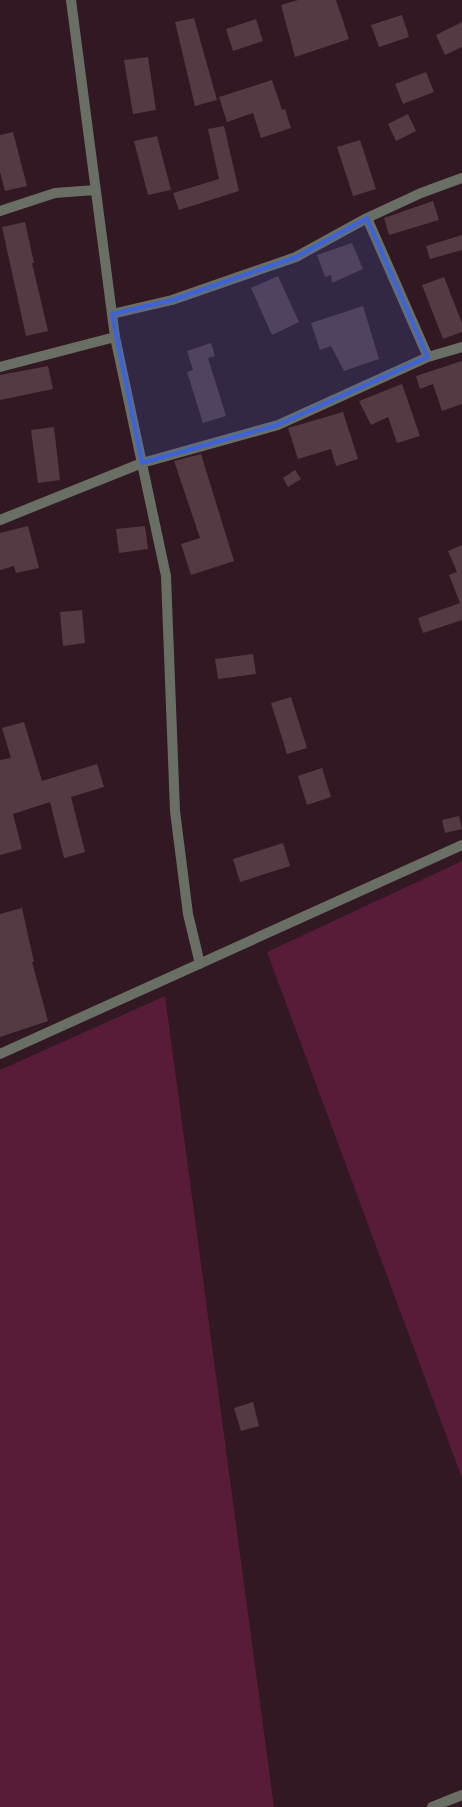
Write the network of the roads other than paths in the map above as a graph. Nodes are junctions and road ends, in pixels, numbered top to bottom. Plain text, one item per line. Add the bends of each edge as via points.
1 (71, 0) edge
2 (462, 178) edge
3 (95, 190) junction
4 (0, 211) edge
5 (367, 218) junction
6 (112, 314) junction
7 (115, 336) junction
8 (462, 347) edge
9 (428, 357) junction
10 (0, 367) edge
11 (142, 463) junction
12 (0, 520) edge
13 (462, 845) edge
14 (200, 964) junction
15 (0, 1054) edge
16 (462, 1795) edge
17 (432, 1807) edge

1 - 3 street
2 - 5 street
3 - 4 street via 55,193
3 - 6 street
5 - 6 street via 296,257 172,300
5 - 9 street
6 - 7 street
7 - 10 street
7 - 11 street
8 - 9 street
9 - 11 street via 278,425
11 - 12 street
11 - 14 street via 166,576 175,811 188,914
13 - 14 street
14 - 15 street
16 - 17 street

